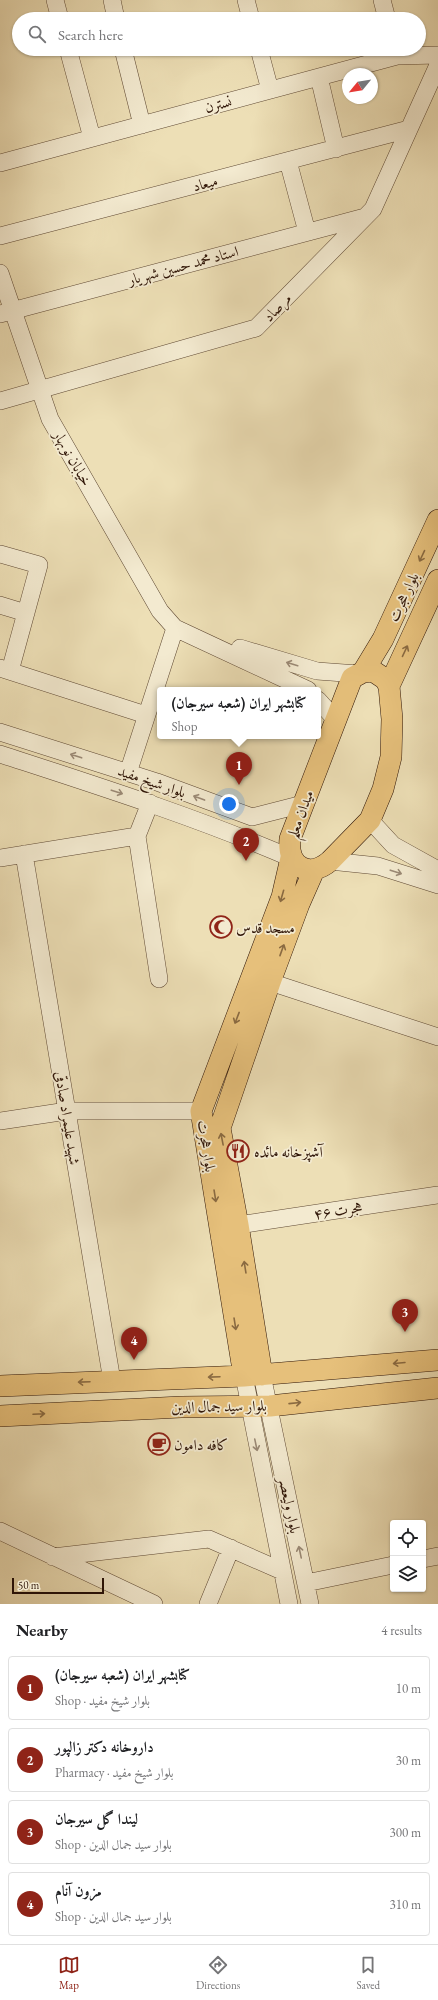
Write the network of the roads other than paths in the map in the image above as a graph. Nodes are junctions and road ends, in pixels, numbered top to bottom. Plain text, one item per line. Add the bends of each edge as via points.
1 (55, 0) edge
2 (112, 0) edge
3 (246, 0) edge
4 (382, 0) edge
5 (58, 12) edge
6 (115, 12) edge
7 (249, 12) edge
8 (385, 12) edge
9 (426, 54) edge
10 (438, 55) edge
11 (70, 56) edge
12 (126, 56) edge
13 (261, 56) edge
14 (384, 56) edge
15 (438, 64) edge
16 (319, 77) junction
17 (270, 90) junction
18 (142, 125) junction
19 (409, 129) junction
20 (92, 138) junction
21 (336, 149) junction
22 (288, 161) junction
23 (0, 163) edge
24 (366, 216) junction
25 (306, 232) junction
26 (0, 236) edge
27 (0, 273) edge
28 (7, 313) edge
29 (40, 391) junction
30 (0, 401) edge
31 (438, 520) edge
32 (0, 554) edge
33 (438, 580) edge
34 (0, 606) edge
35 (26, 613) junction
36 (174, 628) junction
37 (5, 669) edge
38 (317, 671) junction
39 (360, 673) junction
40 (388, 686) junction
41 (303, 687) edge
42 (308, 687) edge
43 (321, 703) edge
44 (146, 715) junction
45 (336, 720) junction
46 (0, 732) edge
47 (0, 754) edge
48 (128, 773) junction
49 (150, 803) junction
50 (303, 804) junction
51 (252, 817) junction
52 (370, 820) junction
53 (137, 836) junction
54 (245, 838) junction
55 (393, 845) junction
56 (24, 854) junction
57 (0, 858) edge
58 (291, 858) junction
59 (322, 866) junction
60 (378, 866) junction
61 (438, 870) edge
62 (438, 885) edge
63 (159, 978) dead end
64 (270, 982) junction
65 (438, 1037) edge
66 (67, 1111) junction
67 (202, 1111) junction
68 (0, 1121) edge
69 (438, 1195) edge
70 (238, 1225) junction
71 (438, 1360) edge
72 (253, 1376) junction
73 (112, 1381) junction
74 (0, 1386) edge
75 (438, 1388) edge
76 (270, 1406) junction
77 (248, 1407) junction
78 (0, 1416) edge
79 (0, 1531) edge
80 (231, 1548) junction
81 (438, 1556) edge
82 (52, 1557) junction
83 (426, 1558) edge
84 (390, 1566) edge
85 (282, 1572) junction
86 (306, 1583) junction
87 (154, 1604) edge
88 (208, 1604) edge
89 (289, 1604) edge
90 (310, 1604) edge

1 - 5 street
2 - 6 street
3 - 7 street
4 - 8 street
9 - 10 street, نسترن
11 - 20 street
12 - 18 street
13 - 17 street
14 - 16 street, نسترن
15 - 19 street, مرصاد
16 - 17 street, نسترن
16 - 21 street
17 - 18 street, نسترن
18 - 20 street, نسترن
19 - 21 street, میعاد
19 - 24 street, مرصاد via 373,209
20 - 23 street, نسترن
21 - 22 street, میعاد
22 - 25 street
22 - 26 street, میعاد
24 - 25 street, استاد محمد حسین شهریار
24 - 29 street, مرصاد via 256,328
25 - 28 street, استاد محمد حسین شهریار
27 - 28 street, خیابان نوبهار
28 - 29 street, خیابان نوبهار
29 - 30 street, مرصاد
29 - 36 street, خیابان نوبهار via 50,419 160,611
31 -> 39 main road, بلوار هجرت via 383,639
32 - 35 street via 39,565
40 -> 33 main road, بلوار هجرت
34 - 35 street
35 - 37 street
38 -> 36 street
36 - 41 street
36 - 44 street
37 - 44 street
38 - 39 street
38 - 42 street
39 - 40 main road via 373,671 380,674
39 - 45 main road, میدان معلم via 352,678
40 - 52 main road via 392,719 390,757 383,789
43 - 45 street
44 - 48 street
45 - 50 main road, میدان معلم
48 -> 46 street, بلوار شیخ مفید
47 -> 49 street, بلوار شیخ مفید
51 -> 48 street, بلوار شیخ مفید
49 - 53 street
49 - 54 street, بلوار شیخ مفید
50 - 51 street
50 - 58 main road, میدان معلم via 290,840 288,849
51 - 54 street via 252,829
52 - 55 street
52 - 59 main road
53 - 56 street
53 - 63 street
54 - 58 street, بلوار شیخ مفید
55 - 60 street via 382,855
55 - 61 street
56 - 57 street
56 - 66 street, شهید علیمراد صادقی
58 - 59 main road, میدان معلم via 305,869
58 -> 67 main road, بلوار هجرت via 282,897
59 - 60 street
64 -> 59 main road, بلوار هجرت via 299,904
60 -> 62 street
64 - 65 street
70 -> 64 main road, بلوار هجرت via 220,1128
66 - 67 street
66 - 68 street
66 - 73 street, شهید علیمراد صادقی
67 -> 72 main road, بلوار هجرت
69 - 70 street, هجرت ۴۶
72 -> 70 main road, بلوار هجرت
71 -> 72 main road, بلوار سید جمال الدین
72 -> 73 main road, بلوار سید جمال الدین
72 - 76 street, بلوار ولیعصر
72 - 77 street, بلوار ولیعصر
73 -> 74 main road, بلوار سید جمال الدین
76 -> 75 main road, بلوار سید جمال الدین
76 - 77 main road, بلوار سید جمال الدین
86 -> 76 street, بلوار ولیعصر
78 -> 77 main road, بلوار سید جمال الدین via 181,1406
77 -> 85 street, بلوار ولیعصر
79 - 82 street
80 - 82 street via 209,1538
80 - 85 street
80 - 88 street
81 - 83 street
82 - 87 street
84 - 86 street
85 - 89 street, بلوار ولیعصر
86 - 90 street, بلوار ولیعصر

